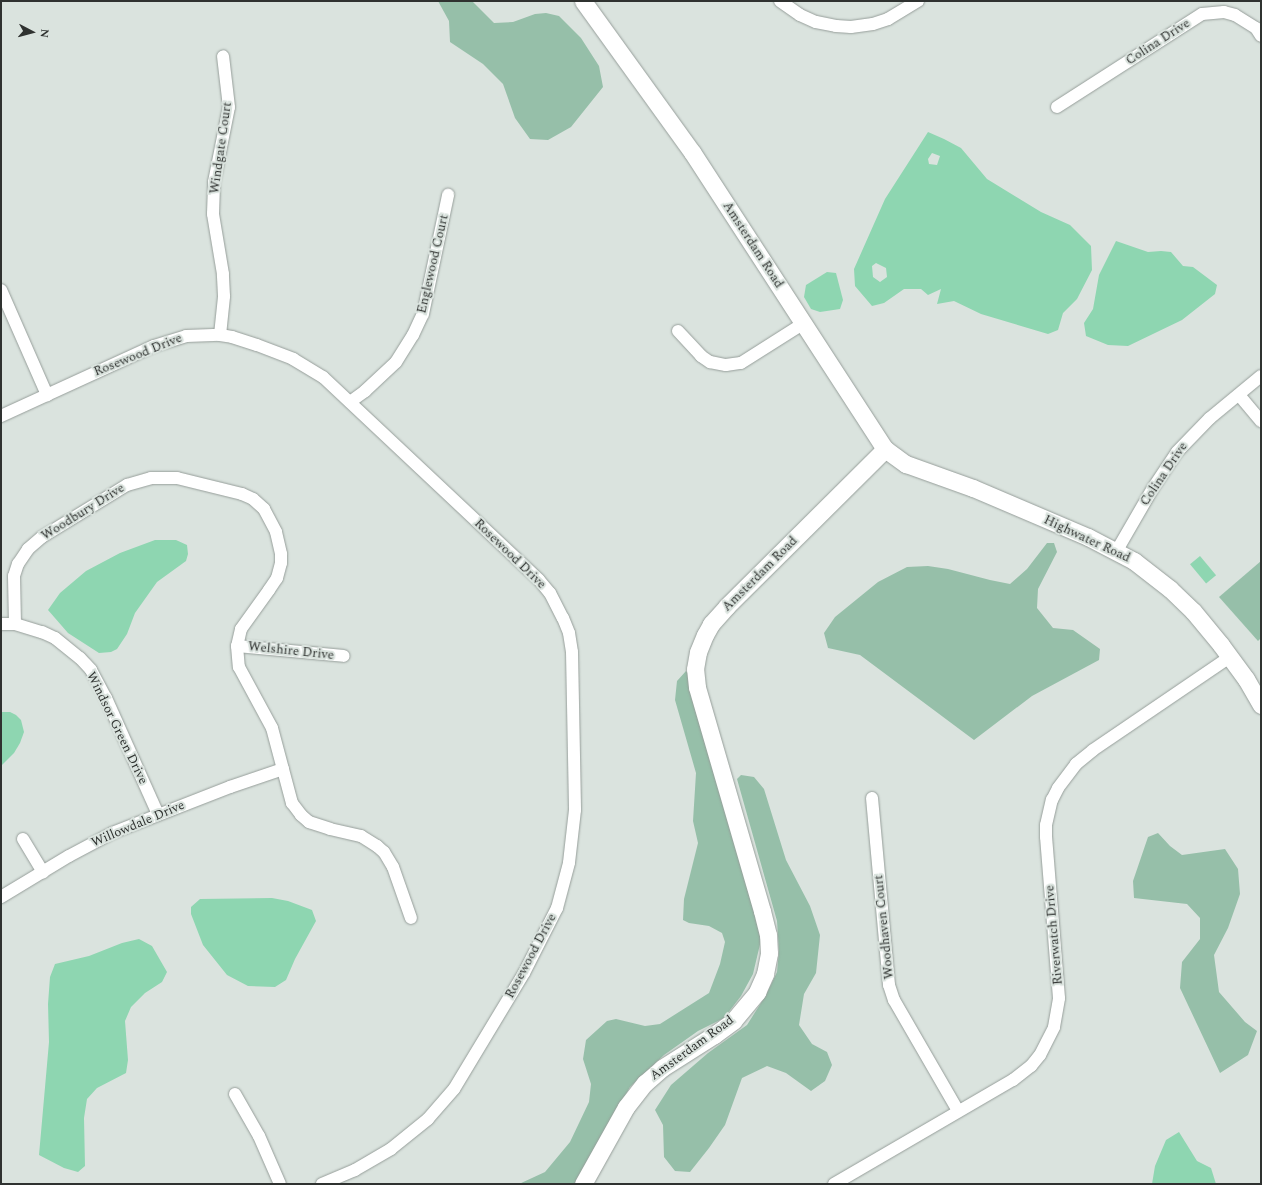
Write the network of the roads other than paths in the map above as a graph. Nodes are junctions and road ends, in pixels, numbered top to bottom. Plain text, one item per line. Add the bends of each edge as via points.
1 (583, 1) edge
2 (780, 1) edge
3 (918, 1) edge
4 (1261, 36) edge
5 (223, 56) dead end
6 (1057, 107) dead end
7 (448, 195) dead end
8 (1, 290) edge
9 (804, 323) junction
10 (678, 331) dead end
11 (220, 335) junction
12 (1261, 376) edge
13 (1239, 394) junction
14 (47, 395) junction
15 (350, 402) junction
16 (1, 416) edge
17 (1261, 421) edge
18 (885, 449) junction
19 (1116, 552) junction
20 (1, 624) edge
21 (15, 624) junction
22 (238, 646) junction
23 (344, 656) dead end
24 (1230, 657) junction
25 (1261, 705) edge
26 (283, 769) junction
27 (872, 798) dead end
28 (158, 814) junction
29 (23, 839) dead end
30 (43, 872) junction
31 (1, 897) edge
32 (411, 918) dead end
33 (235, 1094) dead end
34 (958, 1111) junction
35 (280, 1184) edge
36 (322, 1184) edge
37 (583, 1184) edge
38 (834, 1184) edge

1 - 9 street, Amsterdam Road via 692,152
2 - 3 street via 800,15 816,22 851,27 888,19
4 - 6 street, Colina Drive via 1256,28 1235,15 1224,12 1202,14
5 - 11 street, Windgate Court via 229,107 214,182 213,214 223,274 224,296
7 - 15 street, Englewood Court via 423,314 396,362
8 - 14 street
9 - 10 street via 741,363 726,366 710,362
9 - 18 street, Amsterdam Road
11 - 14 street, Rosewood Drive via 195,334 169,340
11 - 15 street, Rosewood Drive via 239,339 293,359 323,377
12 - 13 street, Colina Drive
13 - 17 street
13 - 19 street, Colina Drive via 1210,418 1177,452
14 - 16 street, Rosewood Drive
15 - 36 street, Rosewood Drive via 550,593 567,628 572,652 575,810 569,862 557,908 524,973 461,1078 428,1119 391,1149 355,1170
18 - 19 street, Highwater Road via 906,464 980,491 1088,537
18 - 37 street, Amsterdam Road via 727,606 711,624 698,652 695,669 697,687 768,935 769,953 765,974 757,992 732,1021 662,1068 646,1083 626,1107
19 - 24 street, Highwater Road via 1134,561 1170,589 1193,611
20 - 21 street, Windsor Green Drive
21 - 22 street, Woodbury Drive via 14,576 28,549 42,537 127,484 151,478 177,478 253,499 264,509 276,532 281,554 280,570 241,629
21 - 28 street, Windsor Green Drive via 55,638 91,670
22 - 23 street, Welshire Drive
22 - 26 street, Woodbury Drive via 239,667 272,728
24 - 25 street, Highwater Road
24 - 34 street, Riverwatch Drive via 1093,750 1076,764 1058,788 1052,800 1046,825 1059,998 1054,1027 1040,1055 1026,1071
26 - 28 street, Willowdale Drive
26 - 32 street, Woodbury Drive via 292,803 301,815 318,826 361,836 384,852 393,868
27 - 34 street, Woodhaven Court via 889,985 894,1000
28 - 30 street, Willowdale Drive via 112,833
29 - 30 street
30 - 31 street, Willowdale Drive
33 - 35 street via 259,1136
34 - 38 street, Riverwatch Drive

